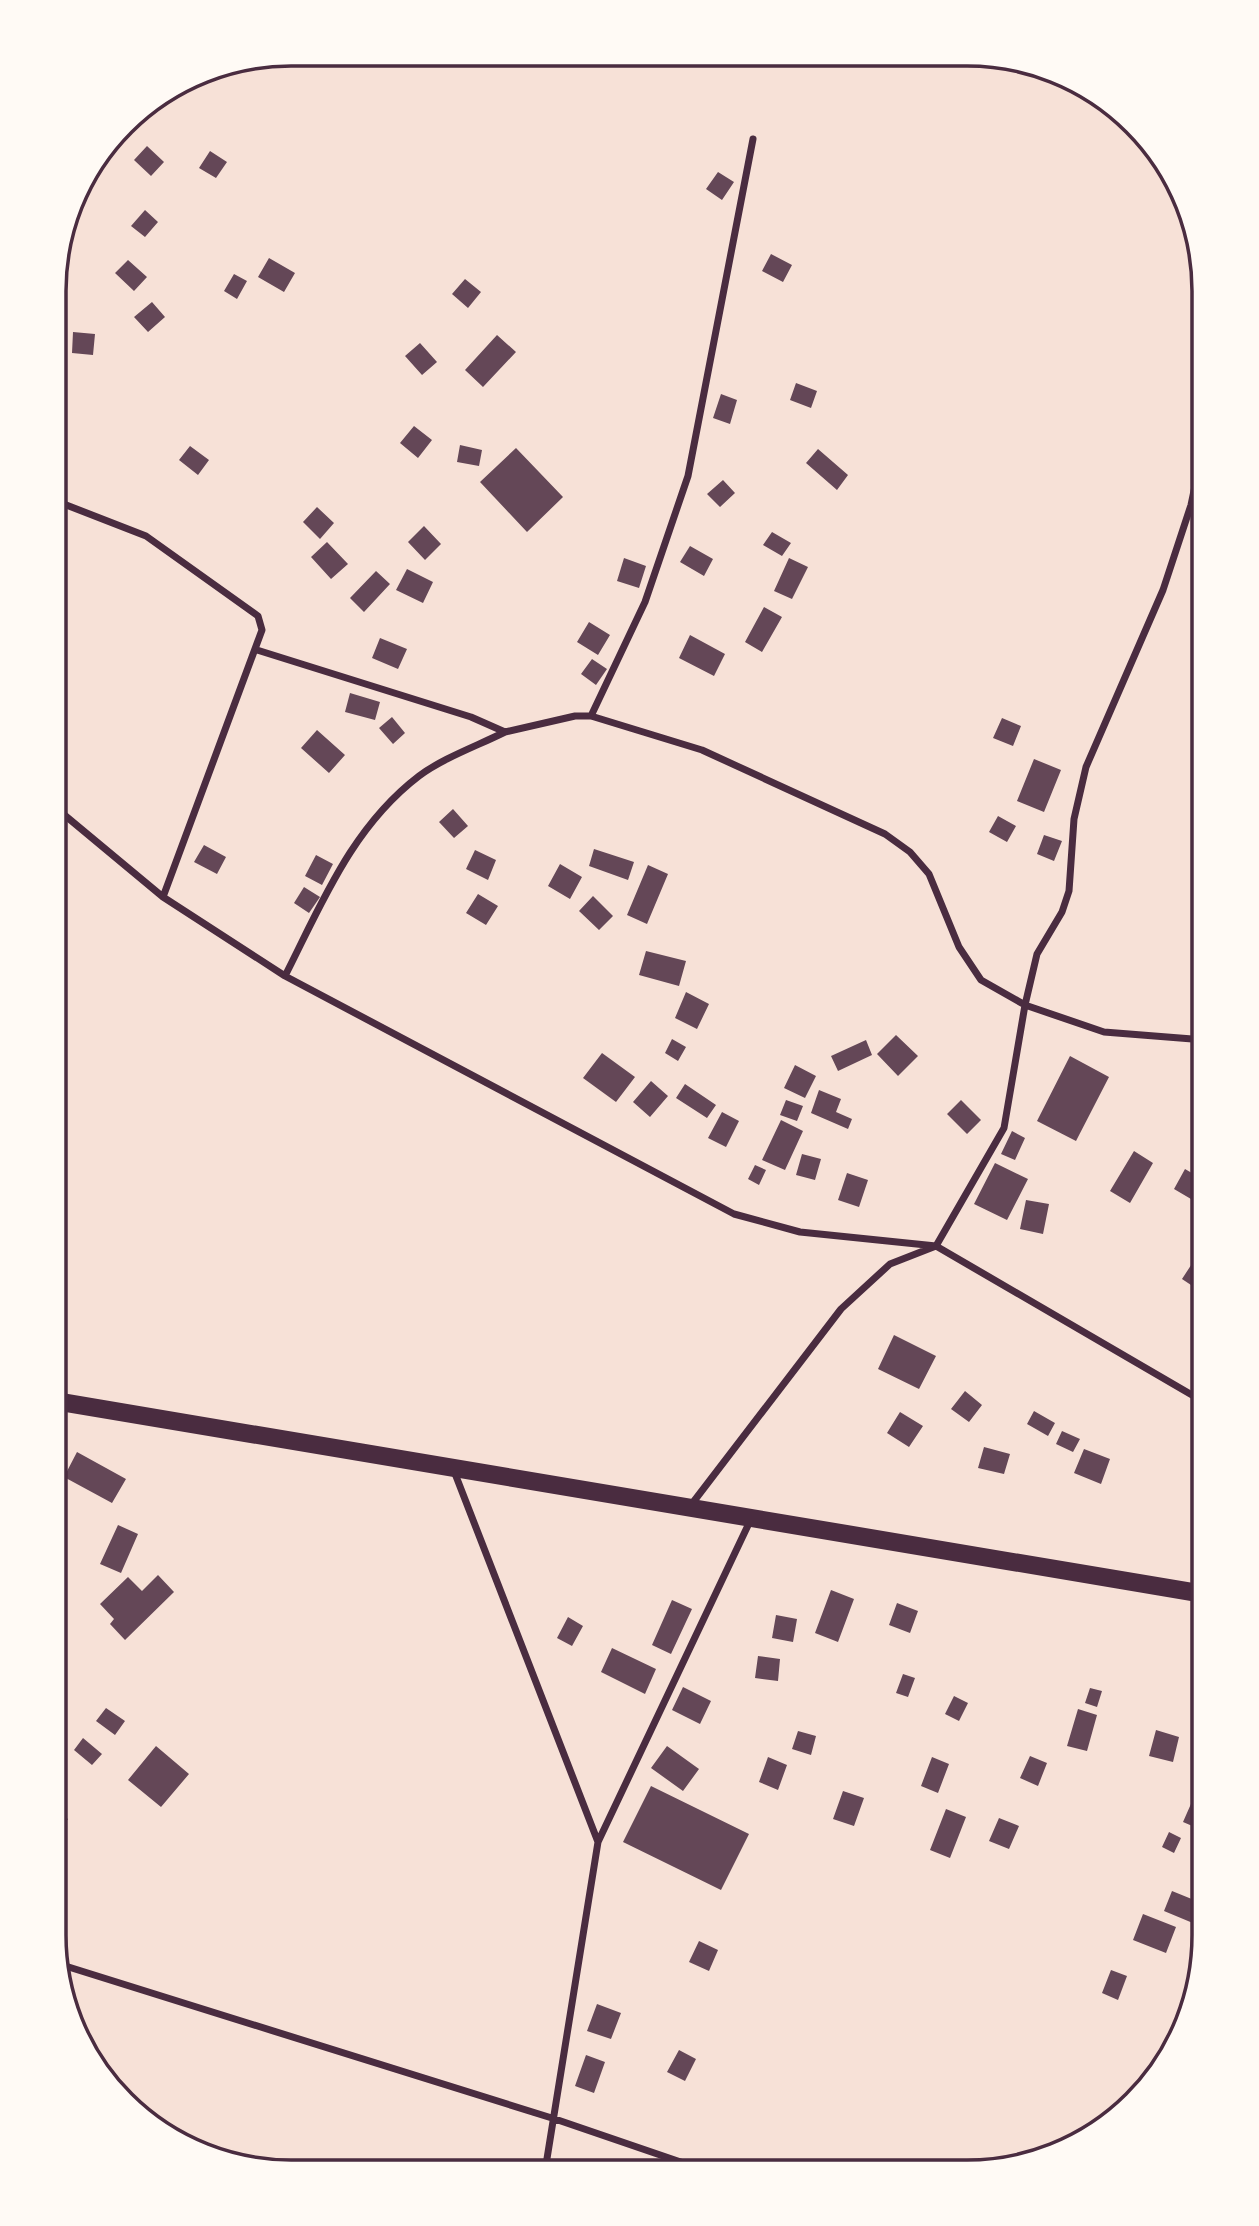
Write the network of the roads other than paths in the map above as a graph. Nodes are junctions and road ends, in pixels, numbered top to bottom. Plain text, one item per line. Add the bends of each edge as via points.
1 (753, 139) dead end
2 (1192, 500) edge
3 (66, 505) edge
4 (257, 650) junction
5 (591, 716) junction
6 (505, 732) junction
7 (66, 816) edge
8 (163, 897) junction
9 (285, 976) junction
10 (1025, 1004) junction
11 (1192, 1039) edge
12 (936, 1246) junction
13 (1192, 1395) edge
14 (66, 1403) edge
15 (453, 1468) junction
16 (689, 1509) junction
17 (751, 1518) junction
18 (1192, 1592) edge
19 (598, 1842) junction
20 (70, 1967) edge
21 (555, 2119) junction
22 (547, 2160) edge
23 (675, 2160) edge

1 - 5 street via 688,476 645,602
2 - 10 street via 1163,590 1086,767 1074,819 1069,891 1037,954
3 - 4 street via 146,536 199,571 258,617 262,630
4 - 6 street via 471,717
4 - 8 street
5 - 6 street
5 - 10 street via 702,750 885,835 910,852 929,874 959,947 981,980
6 - 9 street via 421,775 380,809 348,853
7 - 8 street
8 - 9 street
9 - 12 street via 734,1214 800,1232
10 - 11 street via 1104,1032
10 - 12 street via 1004,1128
12 - 13 street
12 - 16 street via 890,1264 841,1309
14 - 15 main road
15 - 16 main road
15 - 19 street
16 - 17 main road
17 - 18 main road
17 - 19 street
19 - 21 street
20 - 21 street
21 - 22 street
21 - 23 street

